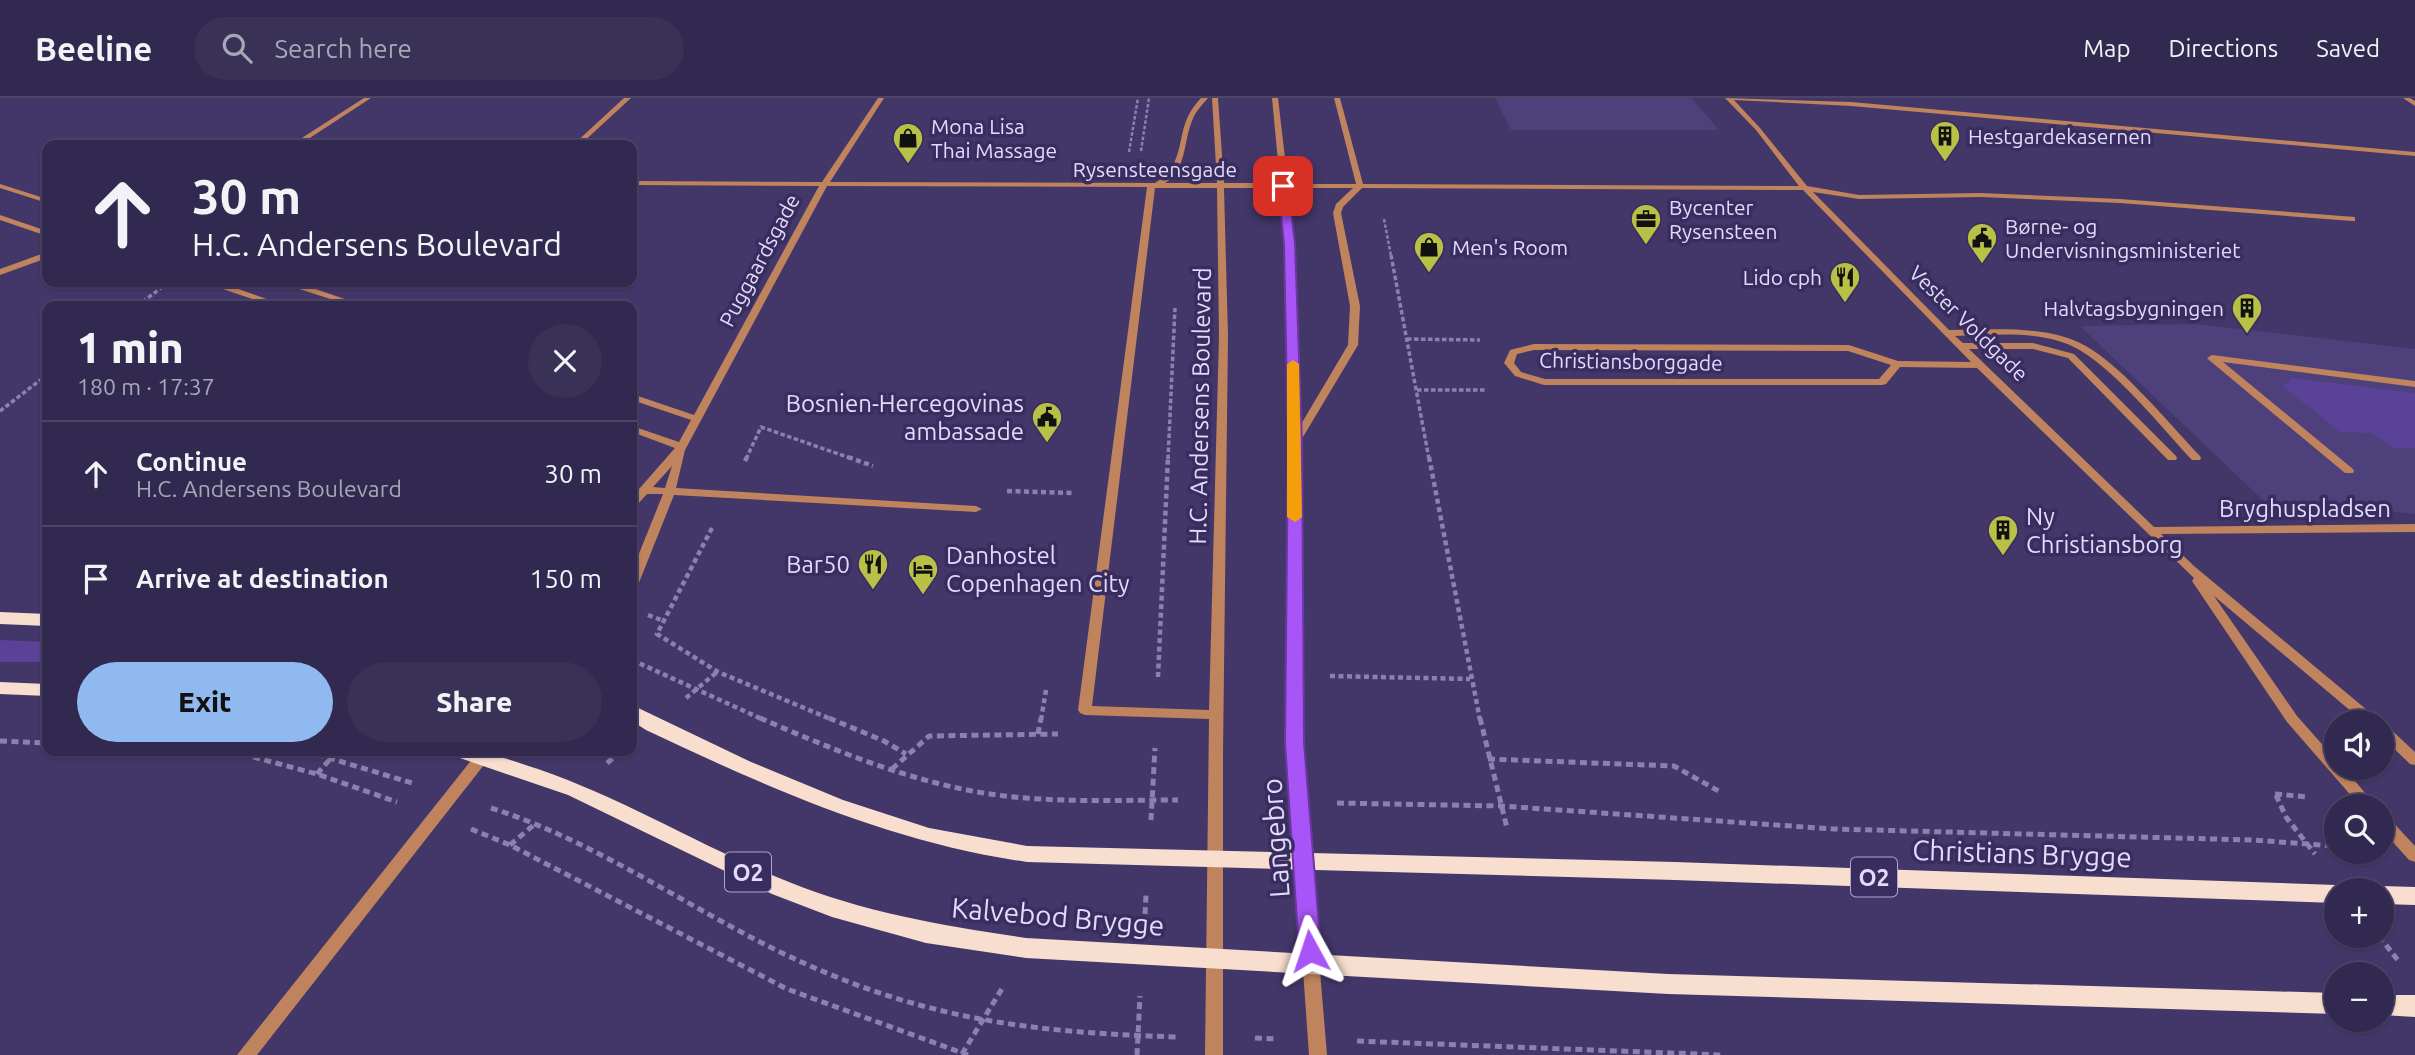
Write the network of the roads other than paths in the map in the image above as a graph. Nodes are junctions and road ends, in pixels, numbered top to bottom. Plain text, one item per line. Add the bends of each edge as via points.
1 (368, 98) edge
2 (628, 98) edge
3 (881, 98) edge
4 (1205, 98) edge
5 (1215, 98) edge
6 (1275, 98) edge
7 (1337, 98) edge
8 (1728, 98) edge
9 (2406, 98) edge
10 (2415, 104) edge
11 (303, 140) edge
12 (582, 140) edge
13 (2415, 154) edge
14 (637, 183) edge
15 (0, 186) edge
16 (823, 186) junction
17 (1222, 186) junction
18 (1283, 186) junction
19 (1360, 186) junction
20 (1151, 187) junction
21 (1805, 188) junction
22 (42, 199) edge
23 (0, 217) edge
24 (2351, 219) dead end
25 (42, 232) edge
26 (42, 257) edge
27 (0, 272) edge
28 (226, 287) edge
29 (302, 287) edge
30 (266, 301) edge
31 (345, 301) edge
32 (1947, 332) junction
33 (1961, 346) junction
34 (1897, 364) junction
35 (1981, 365) junction
36 (2415, 384) edge
37 (637, 399) edge
38 (697, 419) junction
39 (637, 431) edge
40 (1295, 442) junction
41 (682, 447) junction
42 (2172, 458) dead end
43 (2196, 458) dead end
44 (2348, 471) dead end
45 (644, 490) junction
46 (670, 491) junction
47 (637, 498) edge
48 (975, 509) dead end
49 (2415, 528) edge
50 (2153, 531) junction
51 (2190, 569) junction
52 (637, 574) edge
53 (0, 618) edge
54 (42, 620) edge
55 (0, 688) edge
56 (42, 690) edge
57 (2358, 710) edge
58 (637, 715) edge
59 (1216, 715) junction
60 (2394, 740) edge
61 (1215, 742) joint
62 (477, 756) edge
63 (490, 756) edge
64 (2415, 760) edge
65 (2358, 794) edge
66 (2394, 833) edge
67 (2415, 856) edge
68 (2324, 894) edge
69 (2394, 895) edge
70 (2415, 896) edge
71 (2324, 1004) edge
72 (2394, 1005) edge
73 (2415, 1006) edge
74 (246, 1055) edge
75 (1214, 1055) edge
76 (1318, 1055) edge

1 - 11 street
2 - 12 street
3 - 16 street, Puggaardsgade
4 - 20 street via 1184,125 1177,170 1171,179
5 - 17 street, H.C. Andersens Boulevard
6 - 18 street
7 - 19 street
8 - 13 street via 1851,104
8 - 21 street, Vester Voldgade
9 - 10 street
14 - 16 street, Rysensteensgade
15 - 22 street
16 - 20 street, Rysensteensgade
16 - 38 street, Puggaardsgade
17 - 18 street, Rysensteensgade
17 - 20 street, Rysensteensgade
17 - 59 street, H.C. Andersens Boulevard
18 - 19 street, Rysensteensgade
18 - 40 street via 1290,244
19 - 21 street, Rysensteensgade
19 - 40 street via 1339,205 1337,213 1355,306 1353,345
20 - 59 street via 1085,710
21 - 24 street via 1859,197 1980,195 2120,201
21 - 32 street, Vester Voldgade
23 - 25 street
26 - 27 street
28 - 30 street
29 - 31 street
32 - 33 street, Vester Voldgade
32 - 43 street via 2034,334 2076,345 2102,364
33 - 35 street, Vester Voldgade
33 - 42 street via 2033,346 2071,356
34 - 34 street, Christiansborggade via 1849,348 1561,347 1513,352 1509,363 1528,378 1558,382 1882,382
34 - 35 street, Christiansborggade
35 - 50 street, Vester Voldgade
36 - 44 street via 2212,358
37 - 38 street
38 - 41 street, Puggaardsgade
39 - 41 street
40 - 76 street, Langebro via 1294,743
41 - 45 street, Puggaardsgade
41 - 46 street, Puggaardsgade
45 - 46 street
45 - 47 street, Puggaardsgade
46 - 48 street
46 - 52 street, Puggaardsgade
49 - 50 street, Bryghuspladsen
50 - 51 street, Vester Voldgade
51 - 57 street, Vester Voldgade
51 - 65 street, Vester Voldgade via 2292,719
53 - 54 main road
55 - 56 main road
58 - 68 main road, Christians Brygge / O2 via 827,804 880,824 978,849
59 - 61 street, H.C. Andersens Boulevard
60 - 64 street
61 - 75 street
62 - 74 street via 437,816
63 - 71 main road, Kalvebod Brygge / O2 via 575,790 780,888 840,910 926,933 1026,948 1682,984
66 - 67 street
69 - 70 main road
72 - 73 main road

